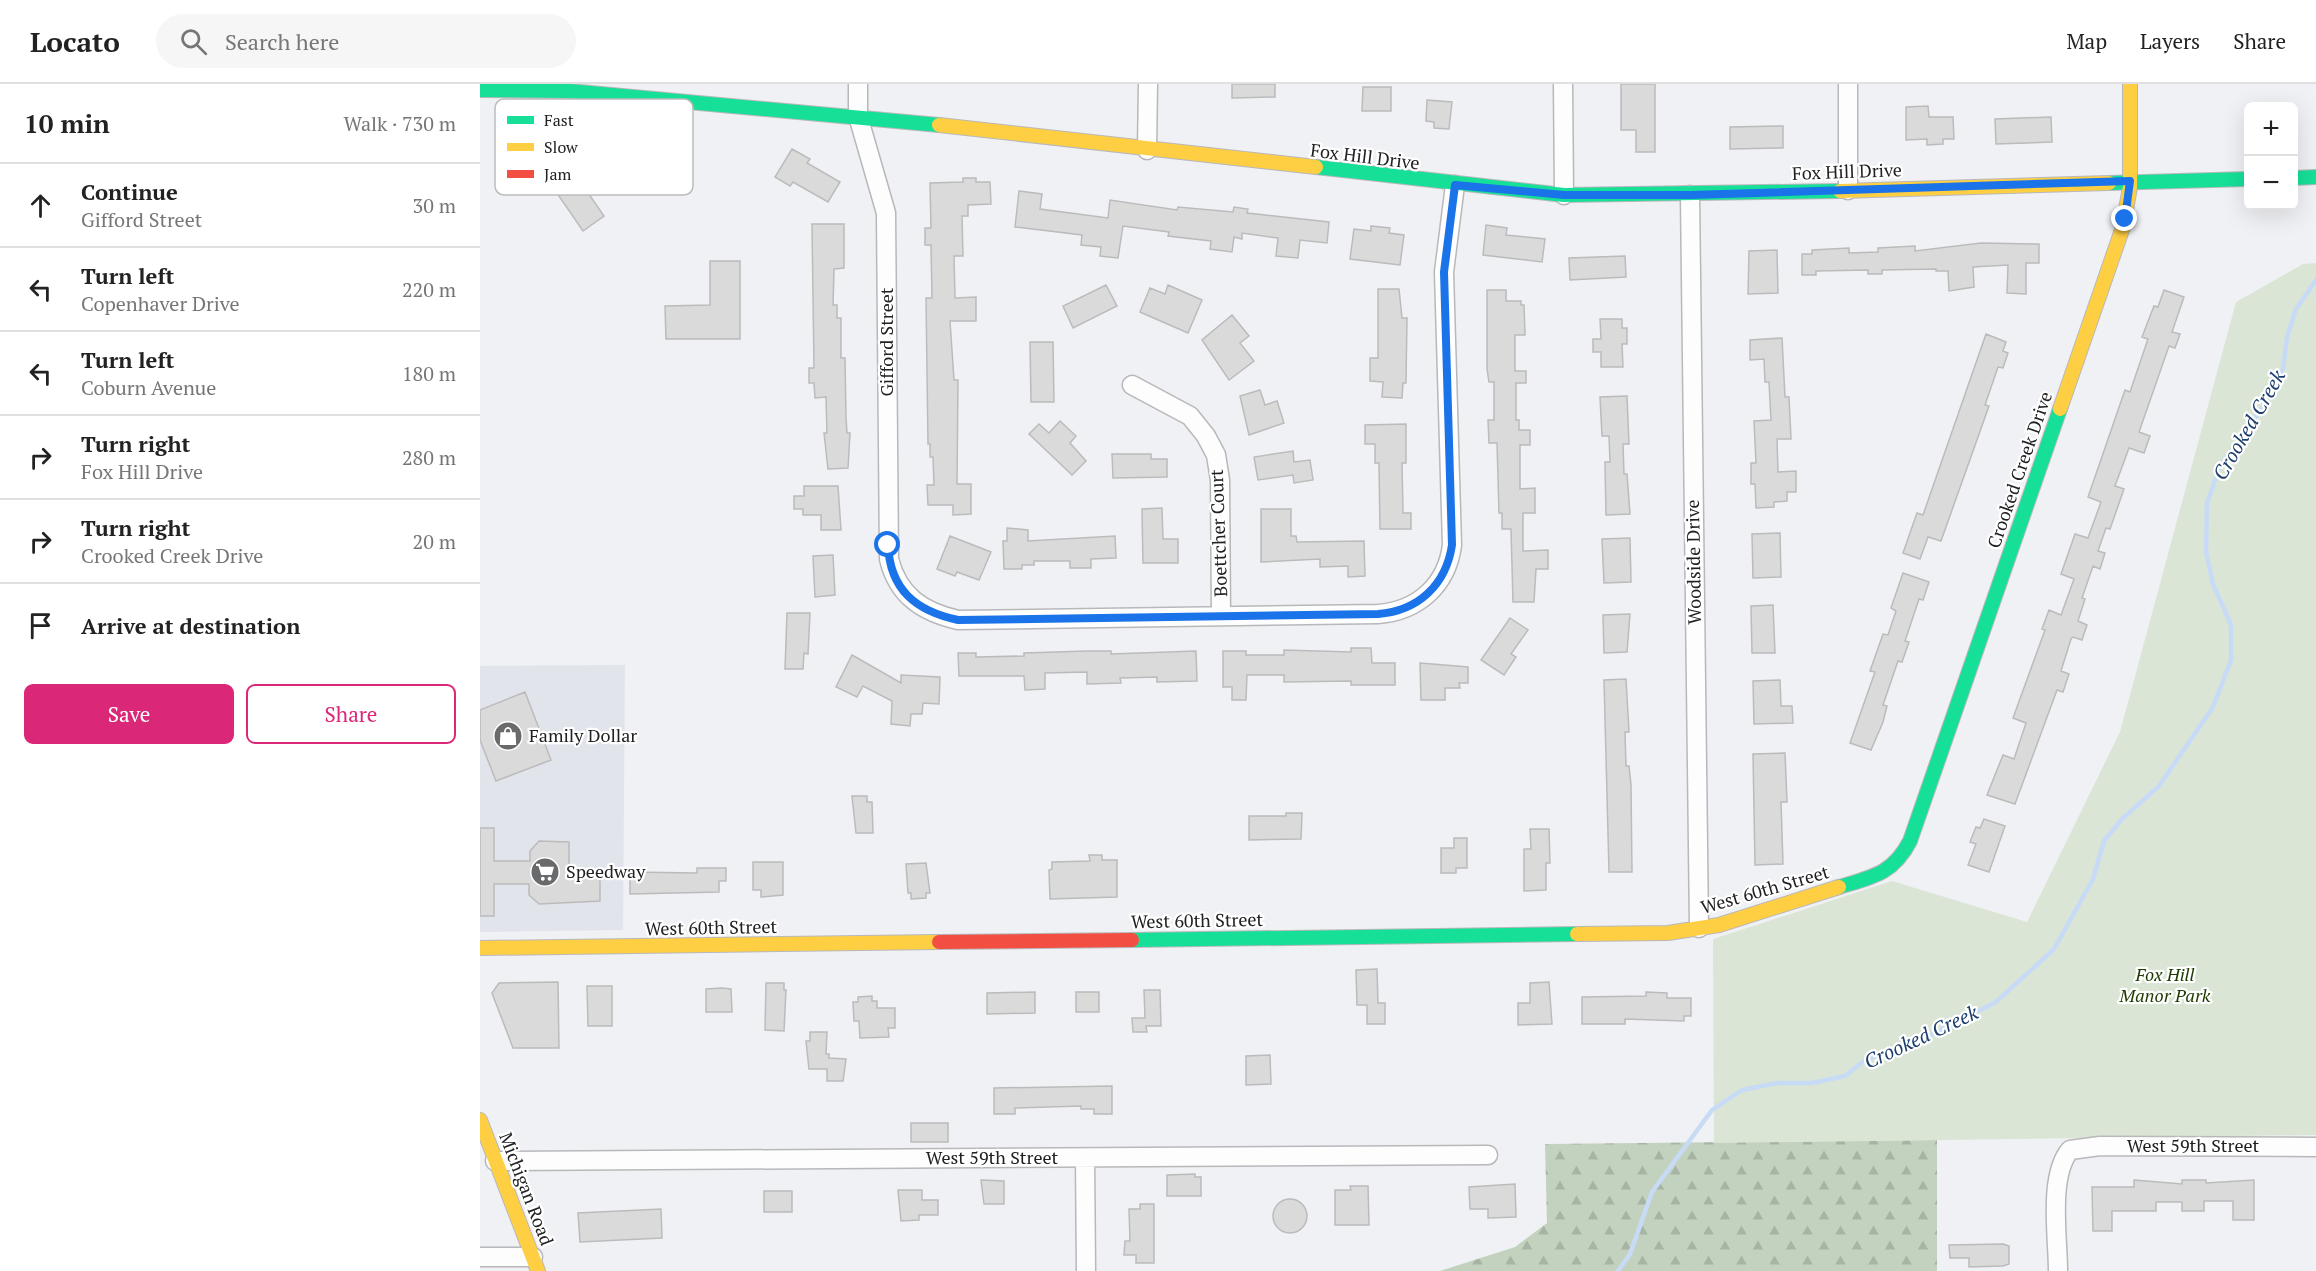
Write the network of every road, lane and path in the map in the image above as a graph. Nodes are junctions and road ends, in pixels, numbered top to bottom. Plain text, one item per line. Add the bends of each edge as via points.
1 (858, 84) edge
2 (1148, 84) edge
3 (1563, 84) edge
4 (1848, 84) edge
5 (2130, 84) edge
6 (607, 89) edge
7 (480, 90) edge
8 (858, 116) junction
9 (1148, 150) junction
10 (2316, 177) edge
11 (2244, 178) edge
12 (2298, 178) edge
13 (2130, 181) junction
14 (1455, 185) junction
15 (1848, 190) junction
16 (1564, 195) junction
17 (1690, 195) junction
18 (1131, 385) dead end
19 (1221, 616) junction
20 (1900, 858) joint
21 (1698, 928) junction
22 (480, 948) edge
23 (480, 1120) edge
24 (2316, 1147) edge
25 (1488, 1155) dead end
26 (1085, 1158) junction
27 (495, 1161) junction
28 (480, 1257) edge
29 (536, 1264) edge
30 (1086, 1271) edge
31 (2058, 1271) edge

1 - 8 street, Gifford Street
2 - 9 street
3 - 16 street
4 - 15 street
5 - 13 street, Crooked Creek Drive
6 - 7 street, Fox Hill Drive
6 - 8 street, Fox Hill Drive
8 - 9 street, Fox Hill Drive
8 - 19 street, Gifford Street via 886,213 888,553 896,578 910,599 927,611 958,620
9 - 14 street, Fox Hill Drive
10 - 12 street
11 - 13 street, Fox Hill Drive
13 - 15 street, Fox Hill Drive
13 - 20 street, Crooked Creek Drive via 2123,227 1910,840
14 - 16 street, Fox Hill Drive
14 - 19 street via 1444,272 1452,545 1446,570 1430,593 1393,613
15 - 17 street, Fox Hill Drive
16 - 17 street, Fox Hill Drive
17 - 21 street, Woodside Drive
18 - 19 street, Boettcher Court via 1190,416 1216,455 1220,475
20 - 21 street, West 60th Street via 1880,875
21 - 22 street, West 60th Street via 1668,933
23 - 27 street, Michigan Road
24 - 31 street, West 59th Street via 2100,1146 2070,1150 2060,1166 2057,1192
25 - 26 street, West 59th Street
26 - 27 street, West 59th Street
26 - 30 street
27 - 29 street, Michigan Road
28 - 29 street

